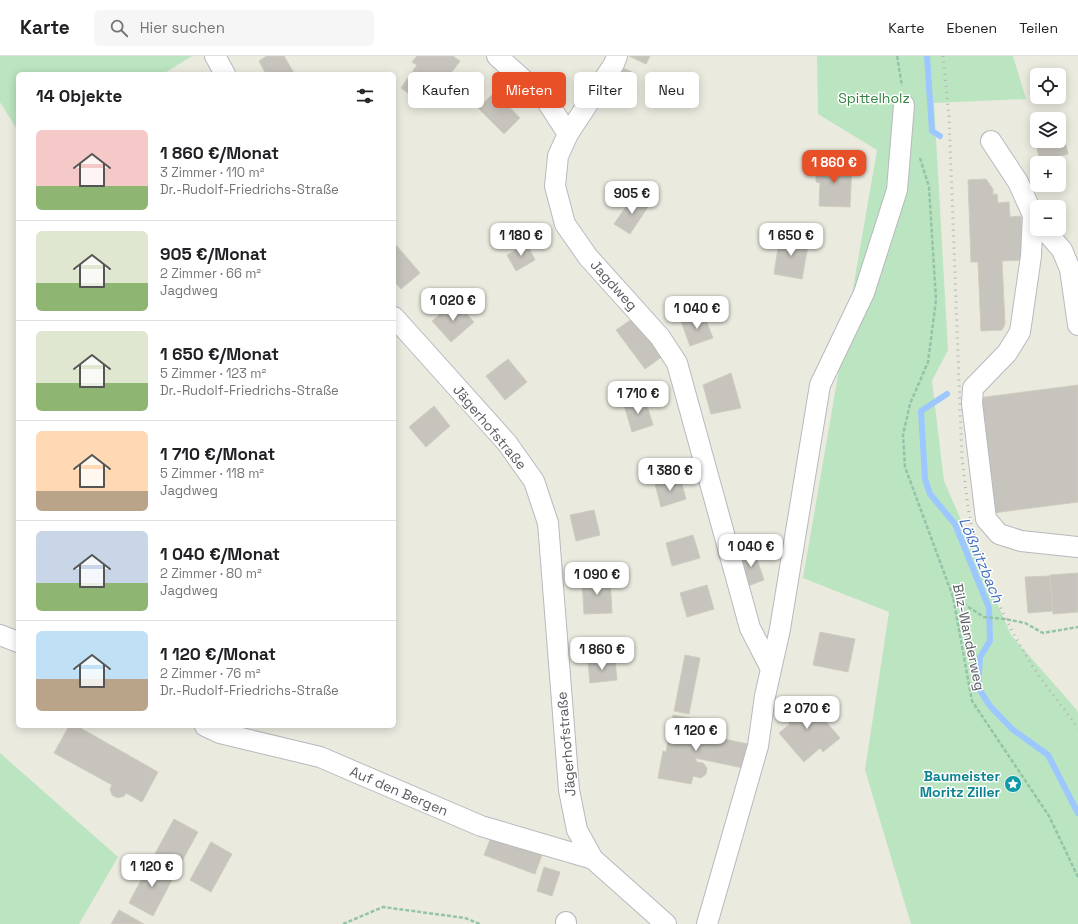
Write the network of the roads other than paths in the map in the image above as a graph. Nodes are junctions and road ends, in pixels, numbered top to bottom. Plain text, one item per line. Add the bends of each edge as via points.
1 (215, 56) edge
2 (497, 56) edge
3 (617, 56) edge
4 (224, 72) edge
5 (904, 105) road end
6 (568, 134) junction
7 (991, 142) dead end
8 (1030, 205) edge
9 (1035, 236) edge
10 (1050, 236) edge
11 (396, 320) edge
12 (1078, 325) edge
13 (1078, 547) edge
14 (0, 635) edge
15 (16, 641) edge
16 (771, 670) junction
17 (209, 728) edge
18 (593, 859) junction
19 (666, 924) edge
20 (706, 924) edge

1 - 4 street
2 - 6 street via 546,100
3 - 6 street, Jagdweg
5 - 16 street via 897,190 864,293 820,385
6 - 16 street, Jagdweg via 558,156 555,186 565,224 588,257 660,337 677,363 750,628
7 - 8 street via 1018,182
9 - 13 street via 1020,332 1007,353 974,388 972,403 986,519 999,534 1021,541
10 - 12 street via 1062,250 1070,269
11 - 18 street, Jägerhofstraße via 507,443 534,480 548,523 569,790 577,830
14 - 15 street
16 - 20 street via 758,746
17 - 18 street, Auf den Bergen via 220,733 320,757 481,826
18 - 19 street, Jägerhofstraße

